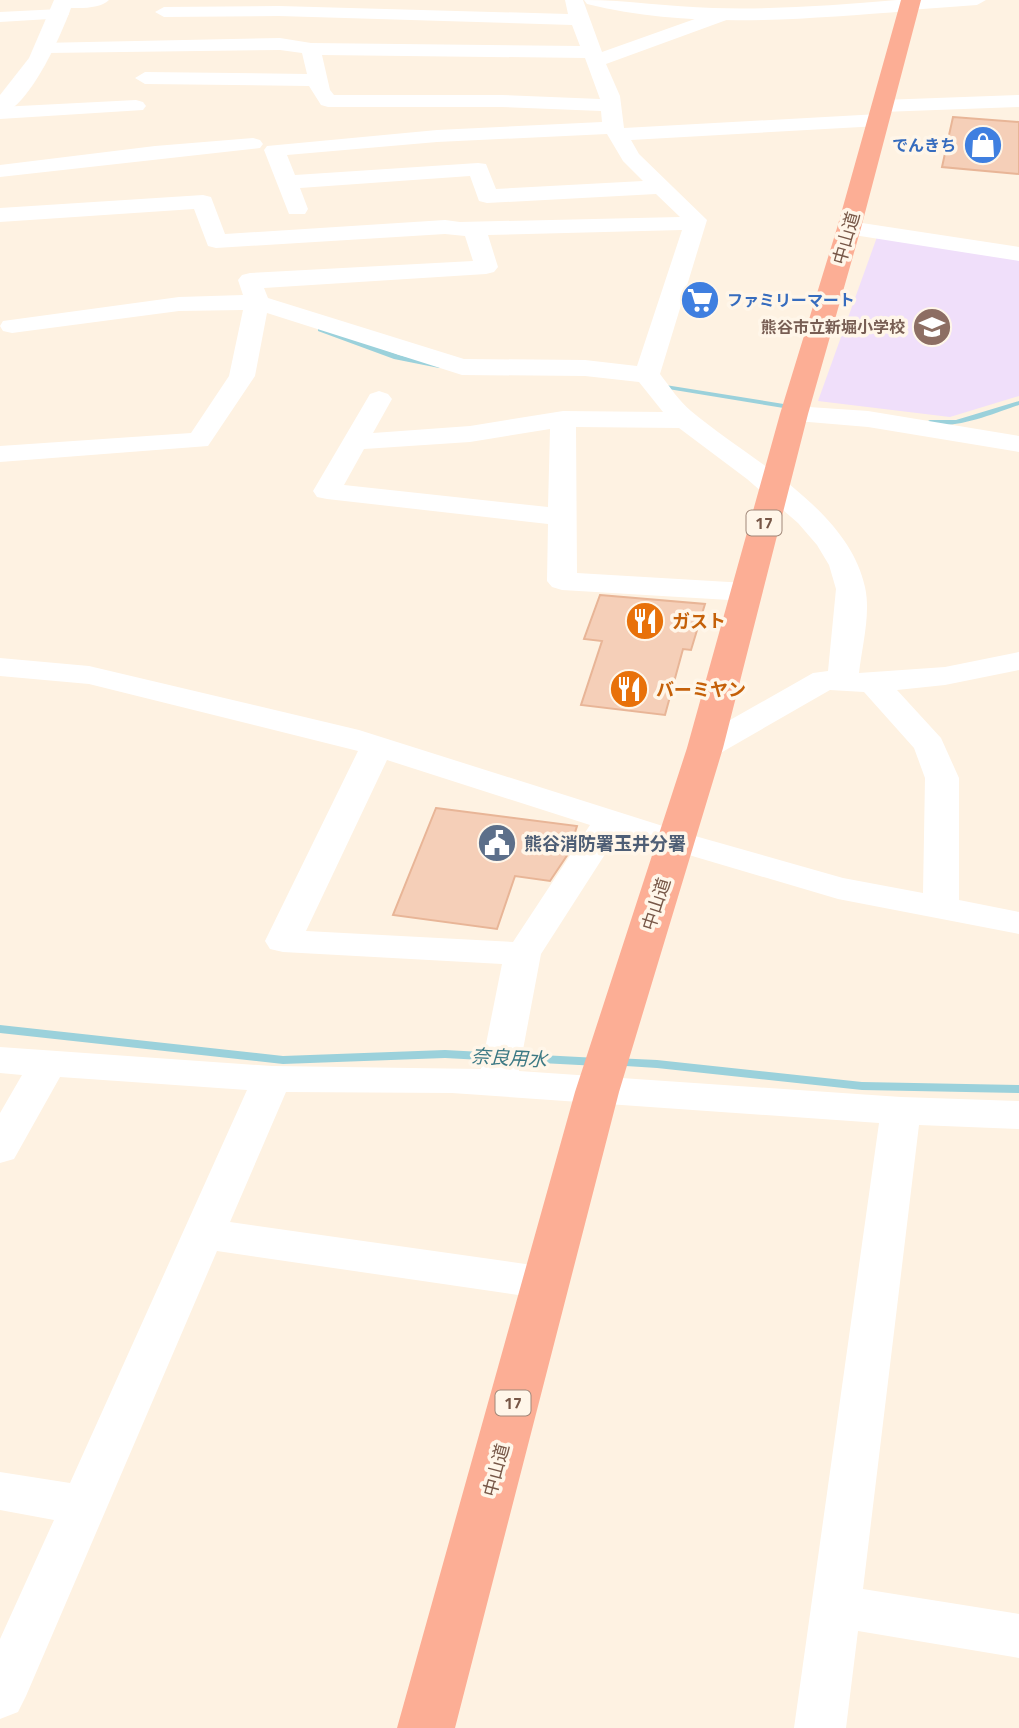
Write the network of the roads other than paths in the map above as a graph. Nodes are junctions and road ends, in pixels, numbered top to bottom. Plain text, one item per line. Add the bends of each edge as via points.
1 (100, 0) edge
2 (376, 0) edge
3 (555, 0) edge
4 (594, 0) edge
5 (977, 0) edge
6 (910, 3) edge
7 (62, 5) edge
8 (577, 10) edge
9 (164, 12) dead end
10 (726, 14) junction
11 (0, 17) edge
12 (47, 47) junction
13 (311, 49) junction
14 (594, 57) junction
15 (145, 78) dead end
16 (318, 80) junction
17 (1019, 101) edge
18 (136, 106) dead end
19 (0, 110) edge
20 (881, 113) junction
21 (614, 122) junction
22 (253, 144) dead end
23 (639, 166) junction
24 (612, 167) dead end
25 (0, 172) edge
26 (531, 172) dead end
27 (289, 182) junction
28 (660, 187) junction
29 (542, 193) junction
30 (297, 209) dead end
31 (0, 215) edge
32 (849, 228) junction
33 (458, 229) junction
34 (692, 233) junction
35 (237, 240) junction
36 (569, 243) dead end
37 (1019, 254) edge
38 (254, 292) junction
39 (12, 326) dead end
40 (647, 375) junction
41 (379, 399) dead end
42 (794, 414) junction
43 (563, 419) junction
44 (686, 420) junction
45 (354, 442) junction
46 (1019, 444) edge
47 (0, 454) edge
48 (774, 486) junction
49 (562, 517) junction
50 (746, 592) junction
51 (1019, 662) edge
52 (0, 667) edge
53 (858, 681) junction
54 (377, 746) junction
55 (705, 748) junction
56 (610, 820) junction
57 (676, 841) junction
58 (941, 907) junction
59 (1019, 923) edge
60 (523, 954) junction
61 (0, 1060) edge
62 (501, 1063) junction
63 (47, 1065) junction
64 (604, 1072) junction
65 (272, 1079) junction
66 (901, 1111) junction
67 (1019, 1115) edge
68 (0, 1149) edge
69 (204, 1234) junction
70 (546, 1283) junction
71 (0, 1490) edge
72 (83, 1505) junction
73 (836, 1606) junction
74 (1019, 1636) edge
75 (0, 1696) edge
76 (426, 1728) edge
77 (820, 1728) edge

1 - 7 street
2 - 3 street via 386,5 539,4
4 - 10 main road
5 - 6 street
6 - 10 main road
6 - 20 highway, 中山道 / 17
7 - 11 street
7 - 12 main road
8 - 9 street
8 - 14 street
10 - 14 street
12 - 13 street via 280,44
12 - 19 main road via 32,73
13 - 14 street
13 - 16 street
14 - 21 street
15 - 16 street
16 - 21 street via 328,101 502,101
17 - 20 street
18 - 19 street
20 - 21 street
20 - 32 highway, 中山道 / 17
21 - 23 street
21 - 27 street via 274,150
22 - 25 street
23 - 24 street
23 - 28 street
26 - 29 street
27 - 29 street via 478,169 487,196
27 - 30 street
28 - 29 street
28 - 34 street via 696,220
31 - 35 street via 203,202 216,241
32 - 37 street
32 - 42 highway, 中山道 / 17
33 - 34 street
33 - 35 street
33 - 38 street via 475,231 486,267
34 - 36 street
34 - 40 street
35 - 38 street
38 - 39 street
38 - 40 street via 462,367 585,368
38 - 47 street via 242,376 199,440
40 - 44 street
41 - 45 street
42 - 46 street via 869,419
42 - 48 highway, 中山道 / 17
43 - 44 street
43 - 45 street via 470,434
43 - 49 street
44 - 48 street
45 - 49 street via 327,491
48 - 50 highway, 中山道 / 17
48 - 53 street via 823,533 839,556 851,588
49 - 50 street via 562,581
50 - 55 highway, 中山道 / 17
51 - 53 street via 945,676
52 - 54 street via 89,675
53 - 55 street via 824,680
53 - 58 street via 929,745 942,778
54 - 56 street
54 - 60 street via 283,941
55 - 57 highway, 中山道 / 17
56 - 57 street
56 - 60 street
57 - 58 street via 838,888
57 - 64 highway, 中山道 / 17
58 - 59 street
60 - 62 street
61 - 63 street
62 - 64 street
62 - 65 street via 452,1080
63 - 65 street
63 - 68 street
64 - 66 street
64 - 70 highway, 中山道 / 17
65 - 69 street
66 - 67 street
66 - 73 street
69 - 70 street
69 - 72 street
70 - 76 highway, 中山道 / 17
71 - 72 street
72 - 75 street
73 - 74 street
73 - 77 street

